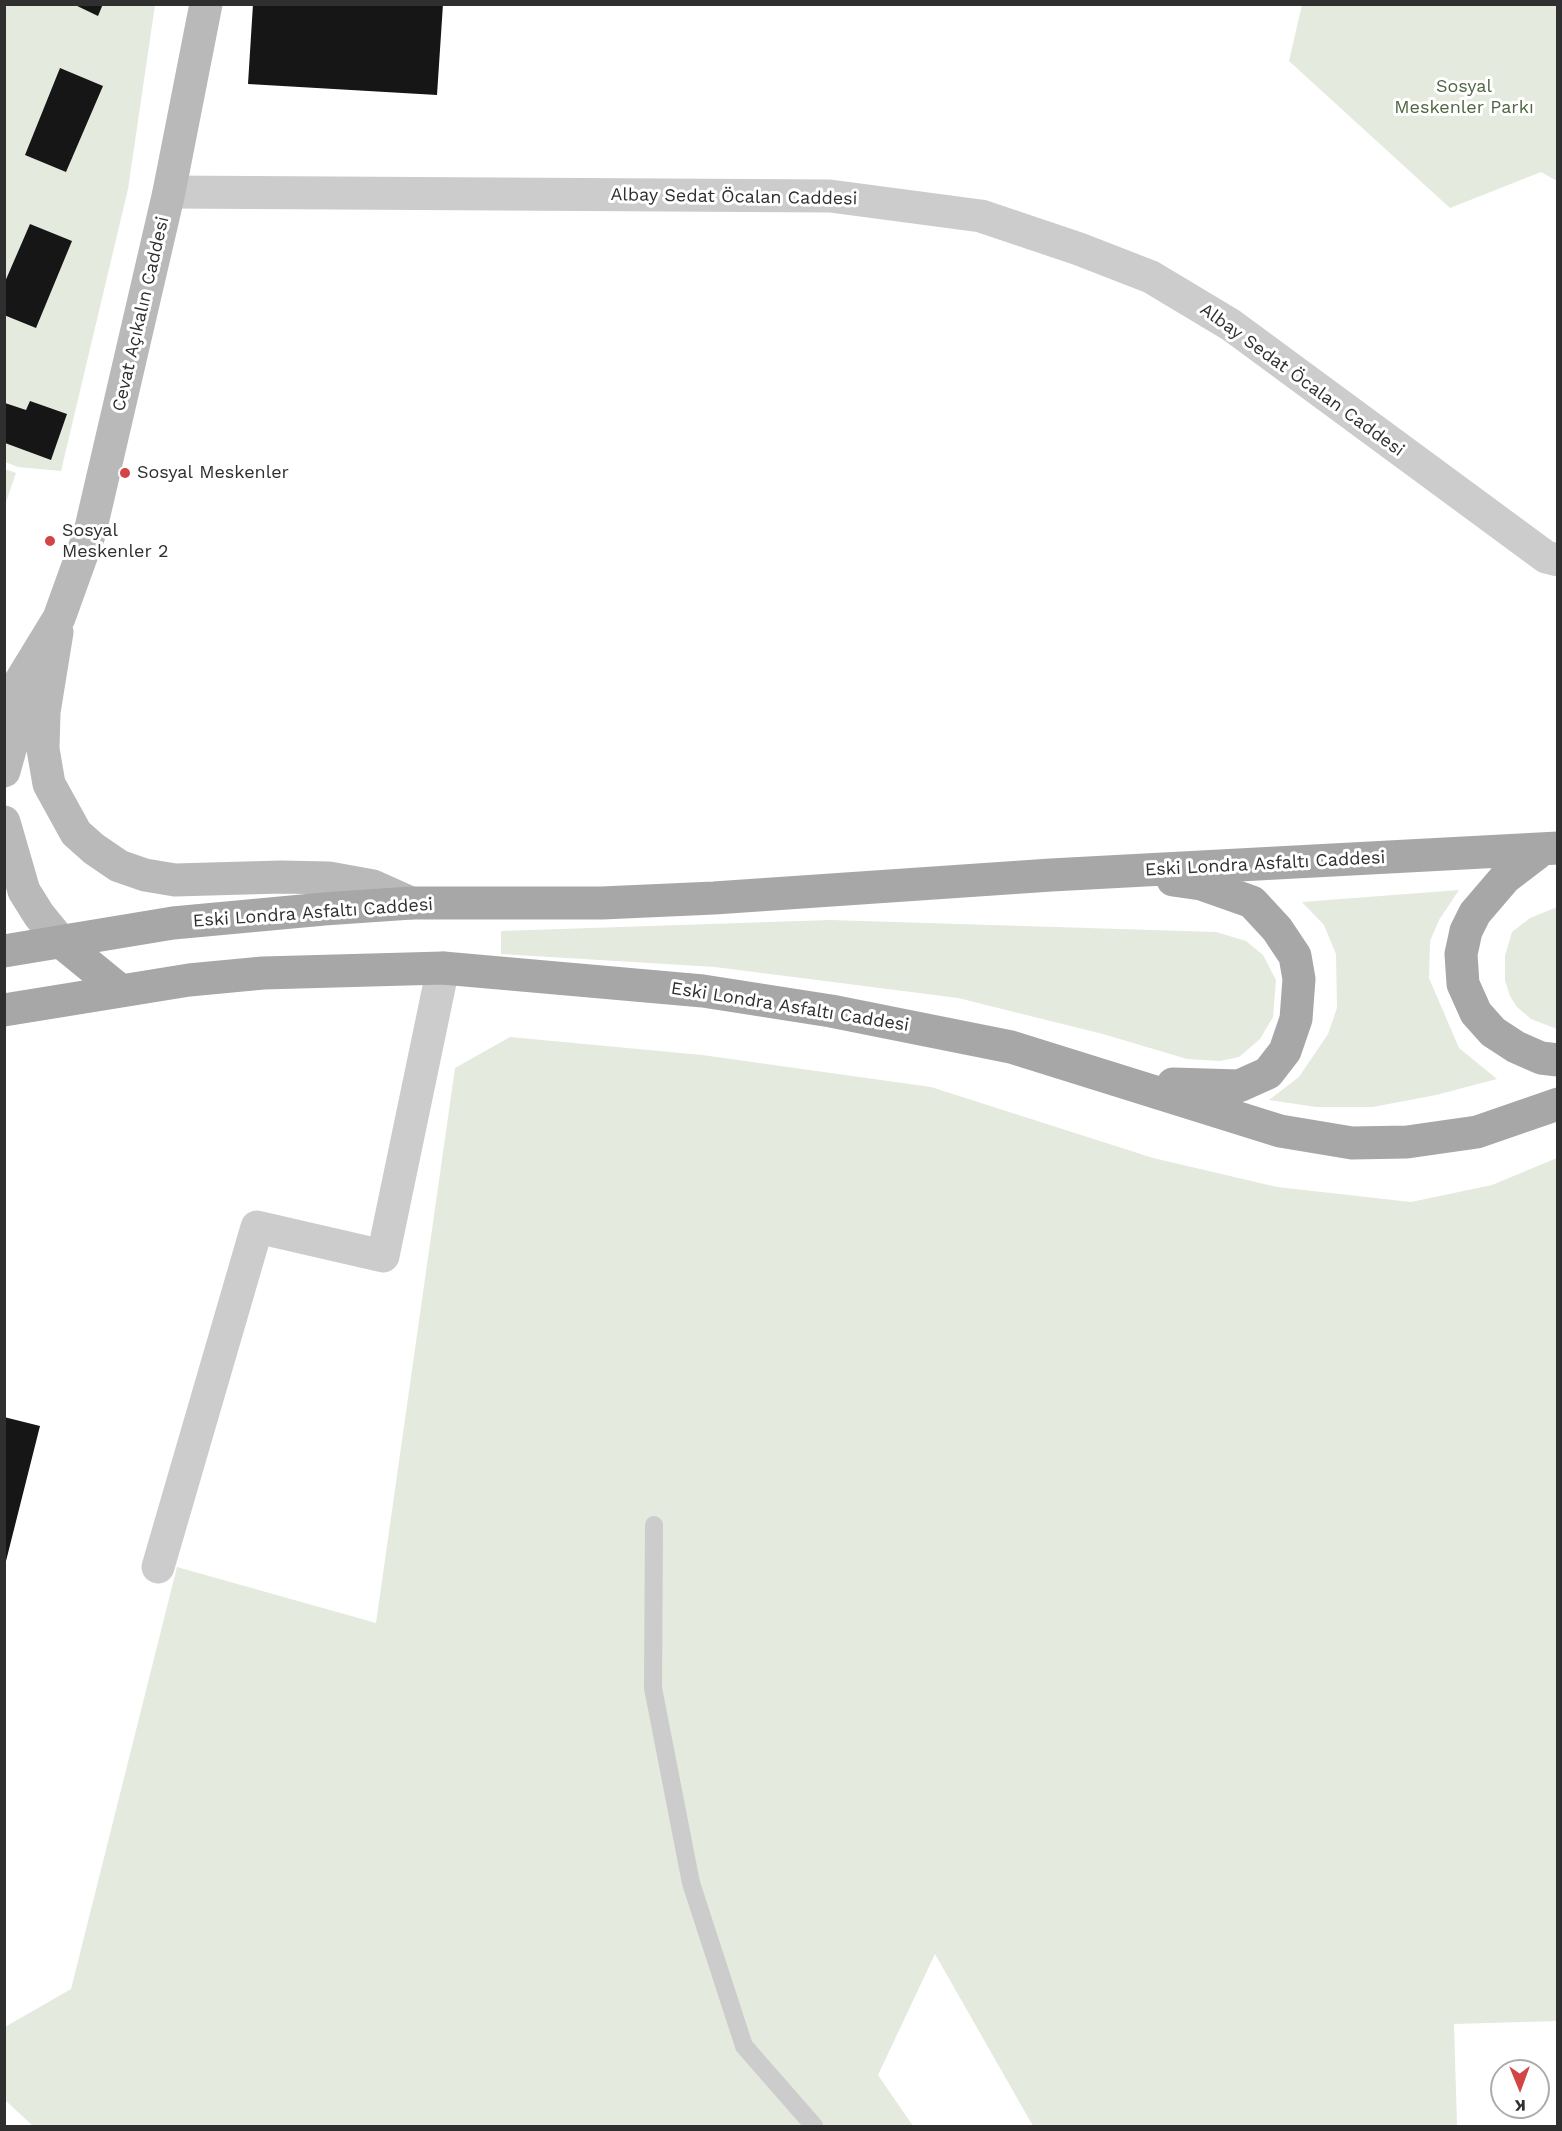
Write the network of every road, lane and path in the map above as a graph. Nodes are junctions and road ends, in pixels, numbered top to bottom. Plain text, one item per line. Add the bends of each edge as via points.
1 (206, 4) edge
2 (169, 192) junction
3 (1557, 560) edge
4 (59, 618) junction
5 (36, 654) junction
6 (4, 708) edge
7 (4, 771) edge
8 (4, 822) edge
9 (1550, 849) edge
10 (1120, 872) junction
11 (411, 903) junction
12 (61, 942) junction
13 (4, 951) edge
14 (443, 968) junction
15 (121, 991) junction
16 (4, 1010) edge
17 (1557, 1060) edge
18 (1109, 1075) junction
19 (1557, 1104) edge
20 (654, 1525) dead end
21 (158, 1568) dead end
22 (814, 2127) edge

1 - 2 street, Cevat Açıkalın Caddesi
2 - 3 street, Albay Sedat Öcalan Caddesi via 830,196 981,216 1079,249 1161,283 1231,325 1518,537 1546,557
2 - 4 street, Cevat Açıkalın Caddesi via 90,532
4 - 5 street
4 - 11 street via 44,712 43,749 49,784 62,812 76,833 94,849 119,866 145,875 175,880 329,878 373,886
5 - 6 street
5 - 7 street
8 - 12 street via 24,891
9 - 10 main road, Eski Londra Asfaltı Caddesi
9 - 17 main road via 1505,878 1475,913 1461,954 1463,984 1476,1013 1493,1032 1541,1058
10 - 11 main road, Eski Londra Asfaltı Caddesi via 658,900
10 - 18 main road via 1201,884 1252,902 1295,956 1299,998 1285,1051 1268,1073 1239,1086 1192,1086
11 - 12 main road, Eski Londra Asfaltı Caddesi via 173,923
12 - 13 main road, Eski Londra Asfaltı Caddesi
12 - 15 main road
14 - 15 main road, Eski Londra Asfaltı Caddesi via 263,973
14 - 18 main road, Eski Londra Asfaltı Caddesi via 703,991 784,1004 1011,1047
14 - 21 street via 383,1256 257,1227
15 - 16 main road, Eski Londra Asfaltı Caddesi
18 - 19 main road, Eski Londra Asfaltı Caddesi via 1280,1131 1352,1143 1407,1142 1477,1132
20 - 22 lane via 654,1688 691,1883 744,2046

